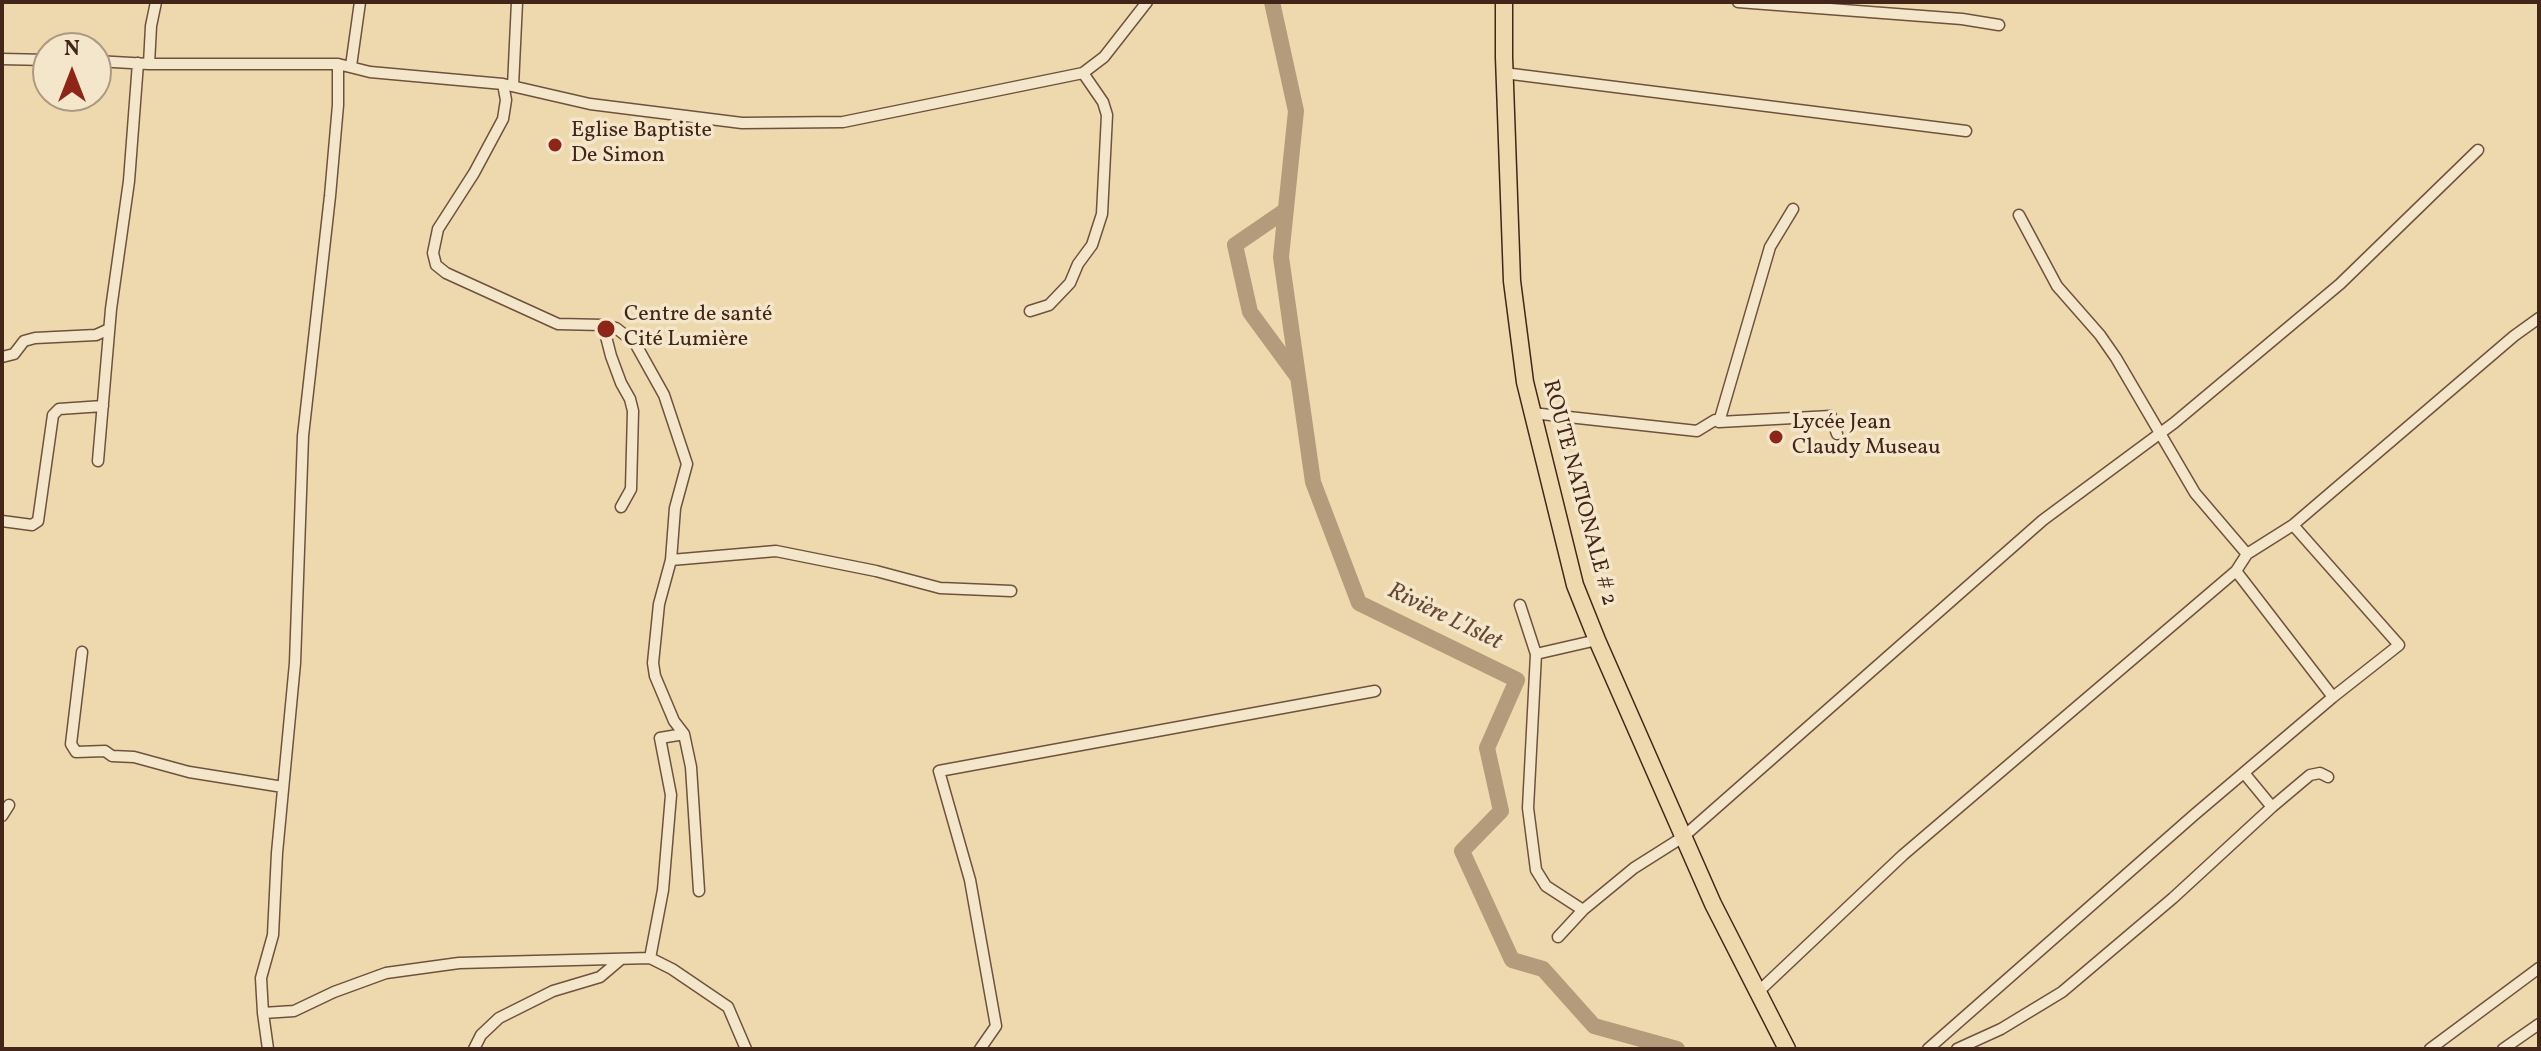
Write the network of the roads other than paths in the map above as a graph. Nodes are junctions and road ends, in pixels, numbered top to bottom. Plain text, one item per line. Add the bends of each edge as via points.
1 (156, 2) edge
2 (360, 2) edge
3 (517, 2) edge
4 (1147, 2) edge
5 (1504, 2) edge
6 (1738, 2) edge
7 (1999, 25) dead end
8 (2, 59) edge
9 (32, 60) edge
10 (112, 62) edge
11 (144, 63) junction
12 (338, 64) junction
13 (351, 66) junction
14 (1083, 73) junction
15 (1504, 73) junction
16 (508, 85) junction
17 (1966, 131) dead end
18 (2478, 150) dead end
19 (1793, 209) dead end
20 (2019, 215) dead end
21 (1030, 311) dead end
22 (2539, 318) edge
23 (603, 325) junction
24 (109, 329) junction
25 (2, 357) edge
26 (103, 406) junction
27 (1532, 413) junction
28 (1719, 422) junction
29 (2160, 433) junction
30 (1837, 434) dead end
31 (98, 461) dead end
32 (621, 507) dead end
33 (2, 521) edge
34 (2293, 525) junction
35 (2247, 554) junction
36 (671, 560) junction
37 (2236, 571) junction
38 (1011, 591) dead end
39 (1520, 605) dead end
40 (1597, 640) junction
41 (82, 652) dead end
42 (1536, 654) junction
43 (1375, 691) dead end
44 (2333, 697) junction
45 (684, 734) junction
46 (2244, 773) junction
47 (2328, 777) dead end
48 (283, 787) junction
49 (9, 805) dead end
50 (2272, 807) junction
51 (2, 816) edge
52 (1683, 837) junction
53 (699, 891) dead end
54 (1583, 910) junction
55 (1558, 937) dead end
56 (650, 958) junction
57 (620, 960) junction
58 (2539, 968) edge
59 (1758, 992) junction
60 (263, 1013) junction
61 (2539, 1024) edge
62 (268, 1049) edge
63 (474, 1049) edge
64 (746, 1049) edge
65 (980, 1049) edge
66 (1787, 1049) edge
67 (1928, 1049) edge
68 (1957, 1049) edge
69 (2430, 1049) edge
70 (2503, 1049) edge

1 - 11 street
2 - 13 street
3 - 16 street
4 - 14 street via 1104,57
5 - 15 main road, ROUTE NATIONALE # 2
6 - 7 street
8 - 9 street
10 - 11 street
11 - 12 street
11 - 24 street
12 - 13 street
12 - 48 street via 330,196 303,436 295,663
13 - 16 street
14 - 16 street via 843,122 742,123 590,104
14 - 21 street via 1107,115 1102,214 1070,283 1049,305
15 - 17 street
15 - 27 main road, ROUTE NATIONALE # 2 via 1512,281
16 - 23 street via 503,119 438,229 436,265 558,324
18 - 29 street via 2340,284
19 - 28 street via 1770,247
20 - 29 street via 2057,286 2100,335
22 - 34 street
23 - 32 street via 633,411 631,489
23 - 36 street via 635,343 664,395 687,464 675,508
24 - 25 street via 96,335 35,338
24 - 26 street
26 - 31 street
26 - 33 street via 59,409 53,415 38,521
27 - 28 street via 1697,431
27 - 40 main road, ROUTE NATIONALE # 2 via 1575,585
28 - 30 street via 1831,416
29 - 35 street via 2195,493
29 - 52 street via 2043,520
34 - 35 street
34 - 44 street via 2399,645
35 - 37 street
36 - 38 street via 776,551 940,588
36 - 45 street via 659,604 653,663
37 - 44 street
37 - 59 street via 1903,855
39 - 42 street
40 - 42 street
40 - 52 main road, ROUTE NATIONALE # 2
41 - 48 street via 71,744 76,752 105,751
42 - 54 street via 1528,808 1536,870 1546,886
43 - 65 street via 939,771 970,880 996,1026
44 - 46 street
45 - 53 street
45 - 56 street via 660,738 671,795 663,890
46 - 50 street
46 - 67 street
47 - 50 street via 2310,775
48 - 60 street via 273,935 261,978
49 - 51 street
50 - 68 street via 2062,992
52 - 54 street
52 - 59 main road, ROUTE NATIONALE # 2
54 - 55 street
56 - 57 street
56 - 64 street via 728,1007
57 - 60 street via 459,963 386,973 294,1011
57 - 63 street via 600,977 553,991 499,1018
58 - 69 street
59 - 66 main road, ROUTE NATIONALE # 2
60 - 62 street
61 - 70 street

